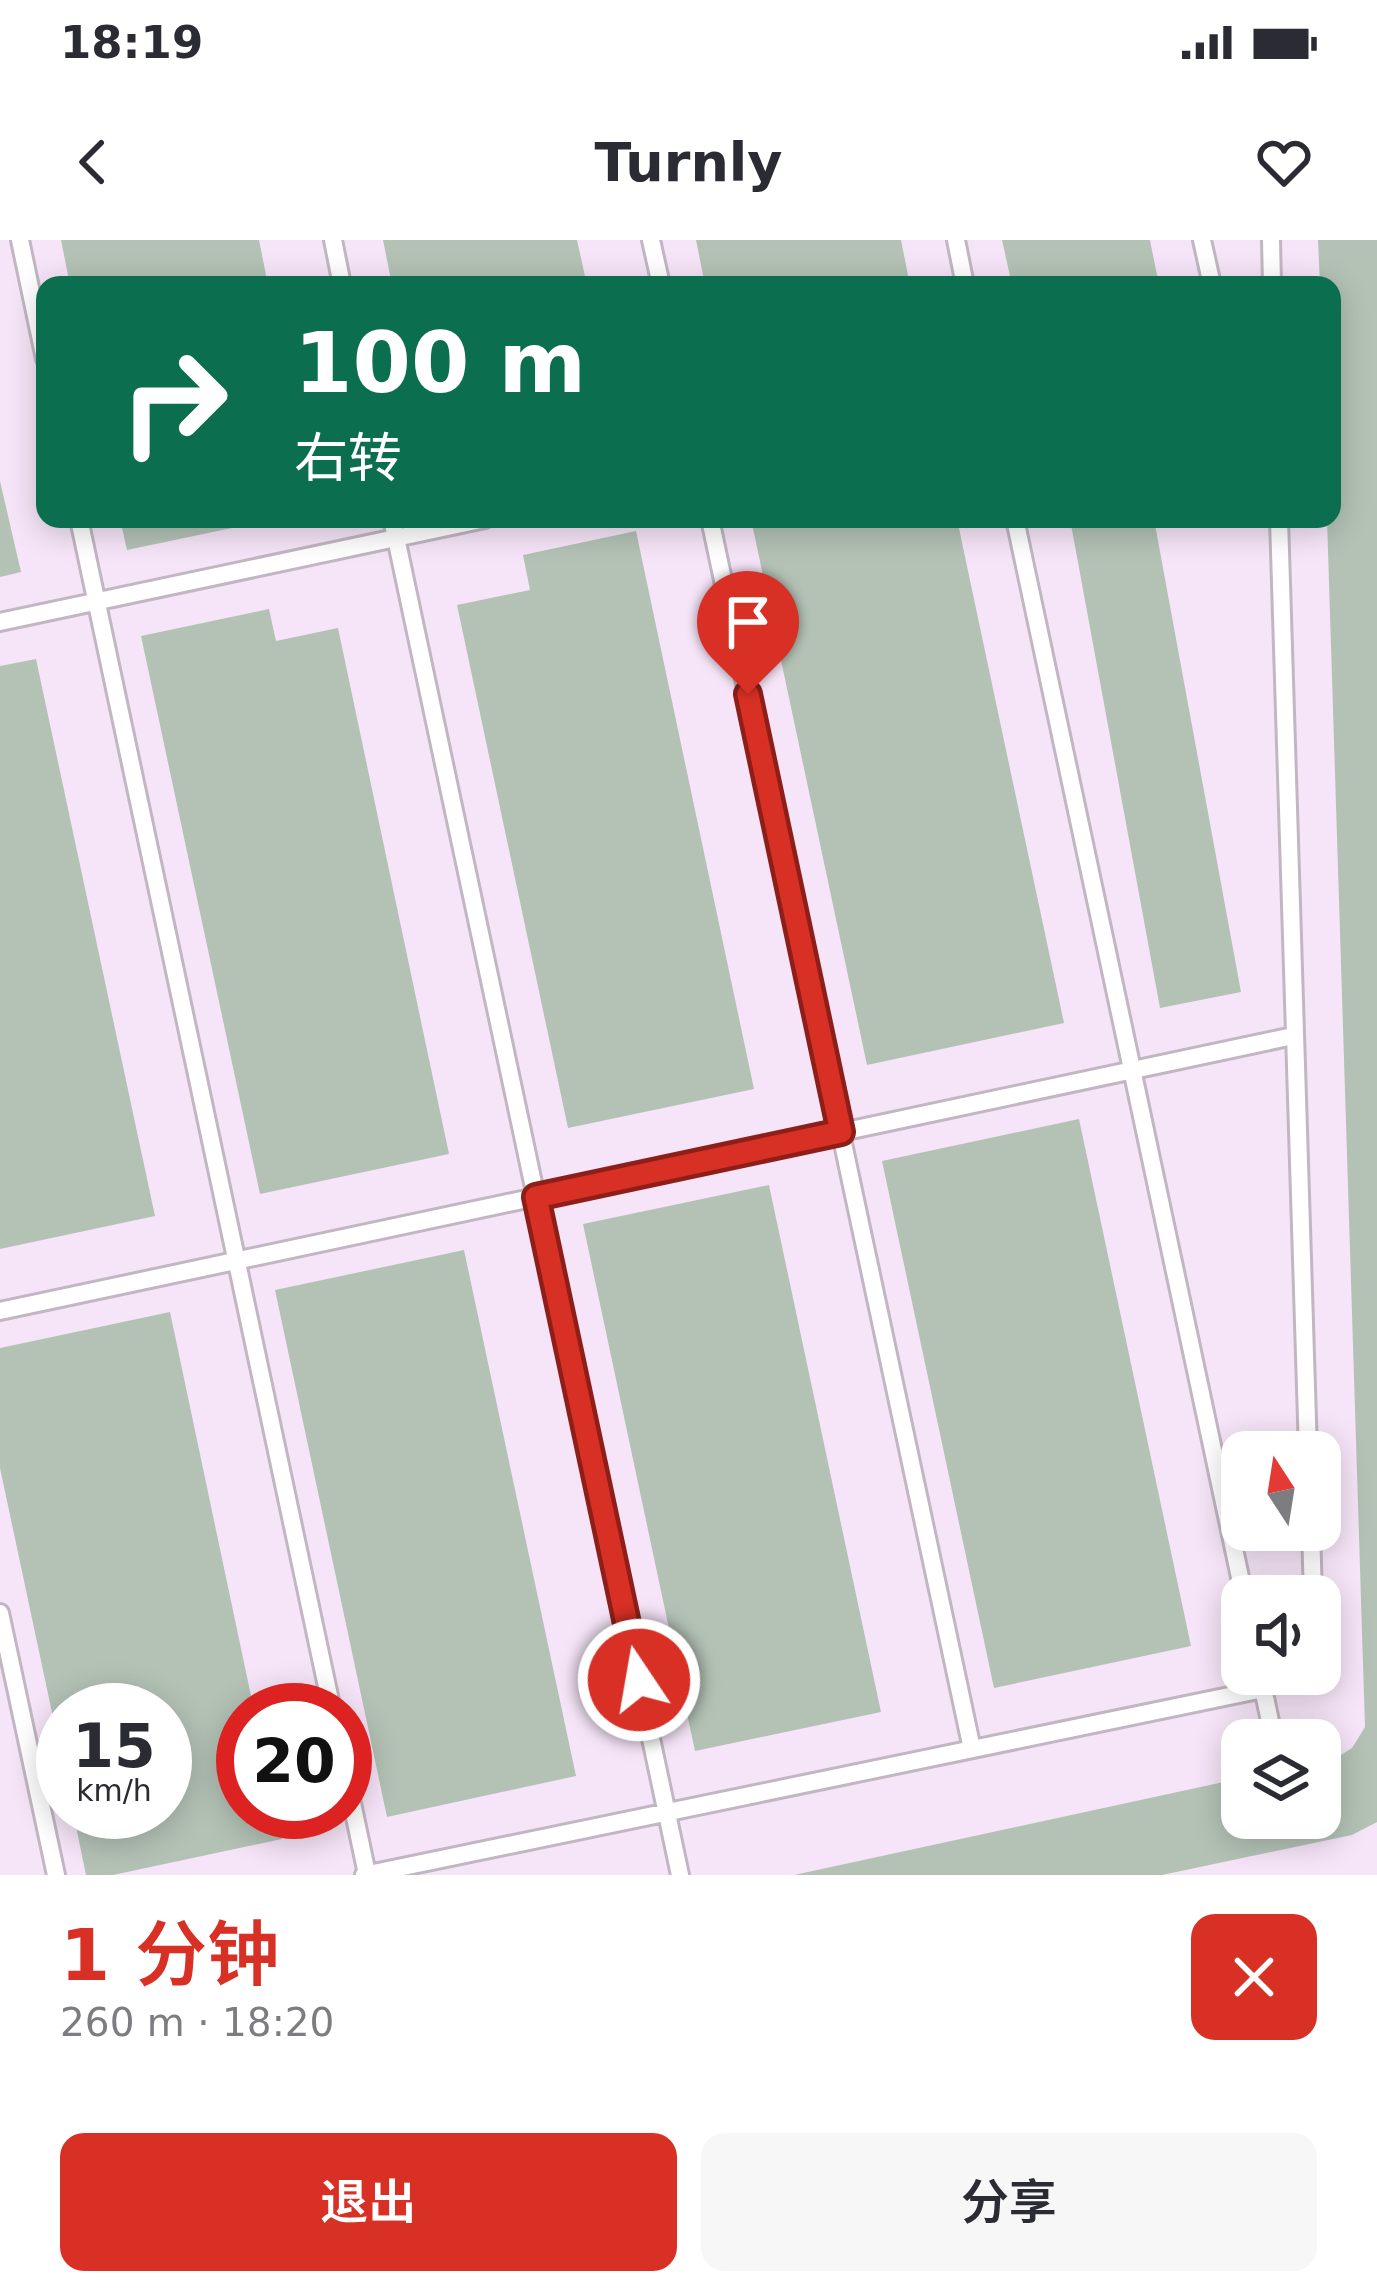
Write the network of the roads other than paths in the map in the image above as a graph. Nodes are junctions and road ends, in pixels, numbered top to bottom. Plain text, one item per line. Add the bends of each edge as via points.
1 (20, 240) edge
2 (332, 240) edge
3 (651, 240) edge
4 (956, 240) edge
5 (1202, 240) edge
6 (1271, 240) edge
7 (340, 276) edge
8 (659, 276) edge
9 (963, 276) edge
10 (1210, 276) edge
11 (1272, 276) edge
12 (36, 316) edge
13 (81, 528) edge
14 (394, 528) edge
15 (443, 528) edge
16 (712, 528) edge
17 (1017, 528) edge
18 (1279, 528) edge
19 (396, 538) junction
20 (97, 602) junction
21 (0, 622) edge
22 (1293, 1036) junction
23 (1132, 1071) junction
24 (841, 1132) junction
25 (536, 1197) junction
26 (237, 1261) junction
27 (0, 1311) edge
28 (1307, 1431) edge
29 (1240, 1575) edge
30 (0, 1612) edge
31 (326, 1683) edge
32 (1221, 1691) edge
33 (972, 1749) junction
34 (667, 1812) junction
35 (358, 1839) edge
36 (56, 1875) edge
37 (365, 1875) edge
38 (680, 1875) edge

1 - 12 lane
2 - 7 lane
3 - 8 lane
4 - 9 lane
5 - 10 lane
6 - 11 lane
13 - 20 lane
14 - 19 lane
15 - 19 lane
16 - 24 lane
17 - 23 lane
18 - 22 lane
19 - 20 lane
19 - 25 lane
20 - 21 lane
20 - 26 lane
22 - 23 lane
22 - 28 lane
23 - 24 lane
23 - 29 lane
24 - 25 lane
24 - 33 lane
25 - 26 lane
25 - 34 lane
26 - 27 lane
26 - 31 lane
30 - 36 lane
32 - 33 lane
33 - 34 lane
34 - 37 lane
34 - 38 lane
35 - 37 lane

